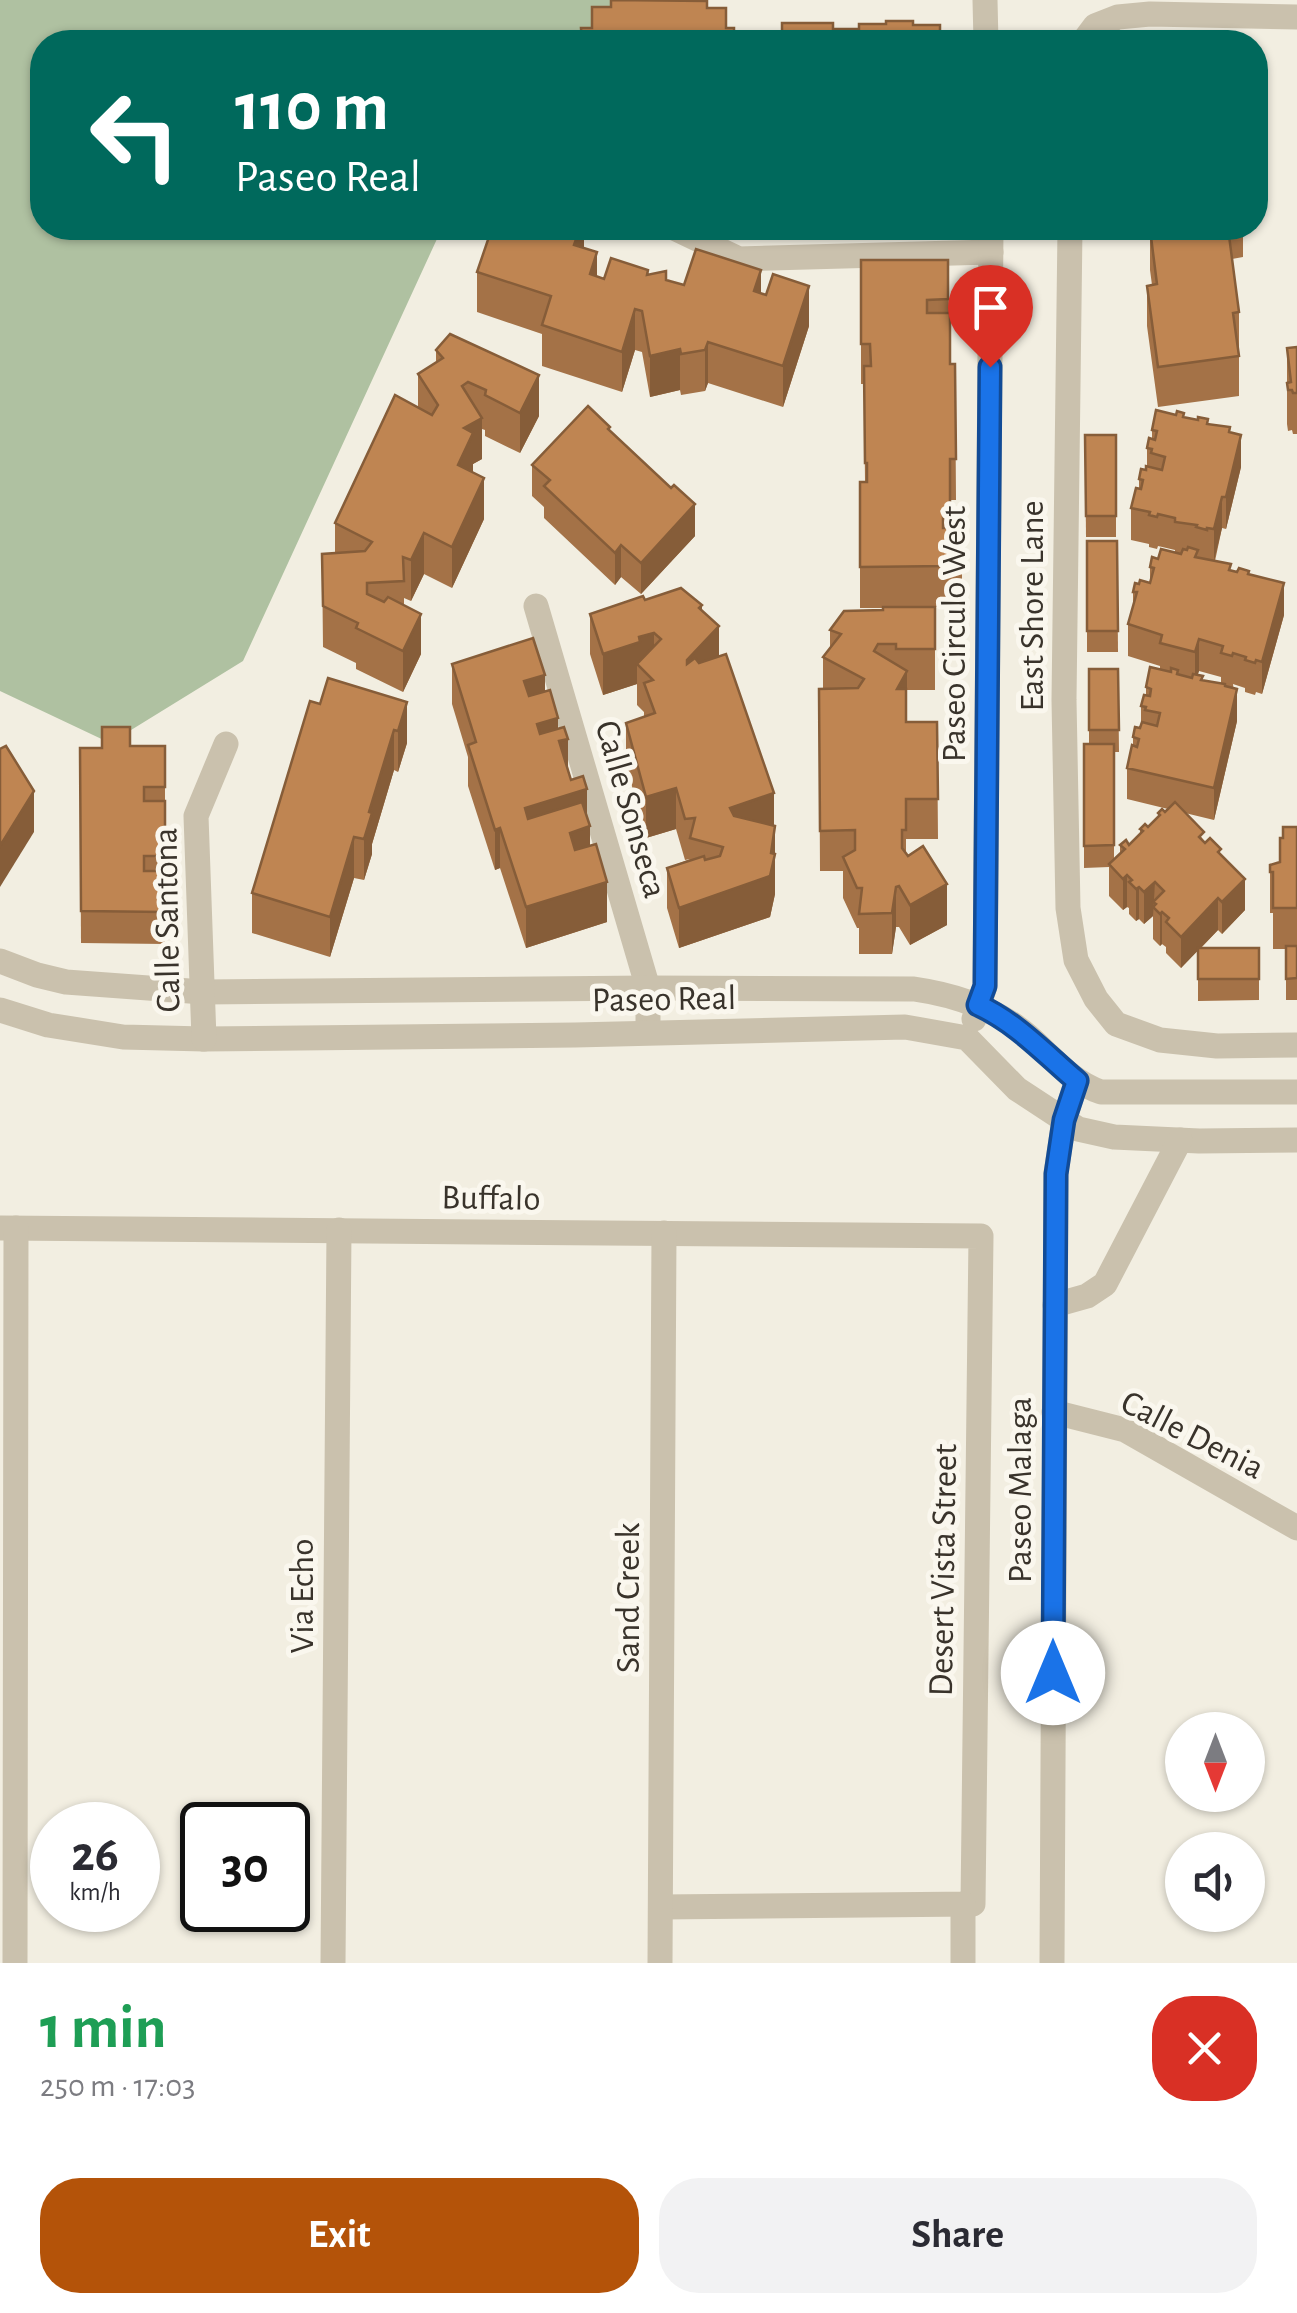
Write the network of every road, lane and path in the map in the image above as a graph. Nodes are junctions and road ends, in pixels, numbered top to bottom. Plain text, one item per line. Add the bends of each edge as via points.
1 (985, 0) edge
2 (1297, 17) edge
3 (986, 30) edge
4 (1092, 30) edge
5 (700, 240) edge
6 (991, 240) edge
7 (1070, 240) edge
8 (536, 606) dead end
9 (226, 744) dead end
10 (0, 961) edge
11 (648, 988) junction
12 (202, 992) junction
13 (978, 1005) junction
14 (0, 1010) edge
15 (648, 1032) junction
16 (968, 1038) junction
17 (204, 1039) junction
18 (1297, 1045) edge
19 (1077, 1081) junction
20 (1297, 1092) edge
21 (1064, 1120) junction
22 (1180, 1140) junction
23 (1297, 1140) edge
24 (8, 1228) edge
25 (340, 1230) junction
26 (664, 1233) junction
27 (980, 1236) joint
28 (1055, 1305) junction
29 (1054, 1412) junction
30 (1297, 1528) edge
31 (968, 1904) junction
32 (661, 1907) junction
33 (15, 1963) edge
34 (333, 1963) edge
35 (660, 1963) edge
36 (962, 1963) edge
37 (1052, 1963) edge

1 - 3 street
2 - 4 street via 1150,14 1118,17
5 - 6 street via 738,258
6 - 13 street, Paseo Circulo West via 985,986
7 - 18 street, East Shore Lane via 1064,719 1068,908 1076,960 1116,1024 1160,1040
8 - 11 street, Calle Sonseca
9 - 12 street, Calle Santona via 196,816
10 - 12 street, Paseo Real via 66,982
11 - 12 street, Paseo Real
11 - 13 street, Paseo Real via 914,990
11 - 15 street, Calle Sonseca
12 - 17 street, Calle Santona
13 - 16 street, Paseo Circulo West
13 - 19 street, Paseo Real via 1026,1035
14 - 17 street, Paseo Real via 123,1037
15 - 16 street, Paseo Real via 905,1027
15 - 17 street, Paseo Real
16 - 21 street via 1018,1089
19 - 20 street, Paseo Real via 1101,1092
19 - 21 street, Paseo Malaga
21 - 22 street via 1114,1136
21 - 28 street, Paseo Malaga via 1056,1174
22 - 23 street
22 - 28 street via 1105,1284
24 - 25 street, Buffalo
24 - 33 street
25 - 26 street, Buffalo
25 - 34 street, Via Echo
26 - 27 street, Buffalo
26 - 32 street, Sand Creek
27 - 31 street, Desert Vista Street
28 - 29 street, Paseo Malaga
29 - 30 street, Calle Denia via 1124,1430
29 - 37 street, Paseo Malaga
31 - 32 street
31 - 36 street, Desert Vista Street
32 - 35 street, Sand Creek

